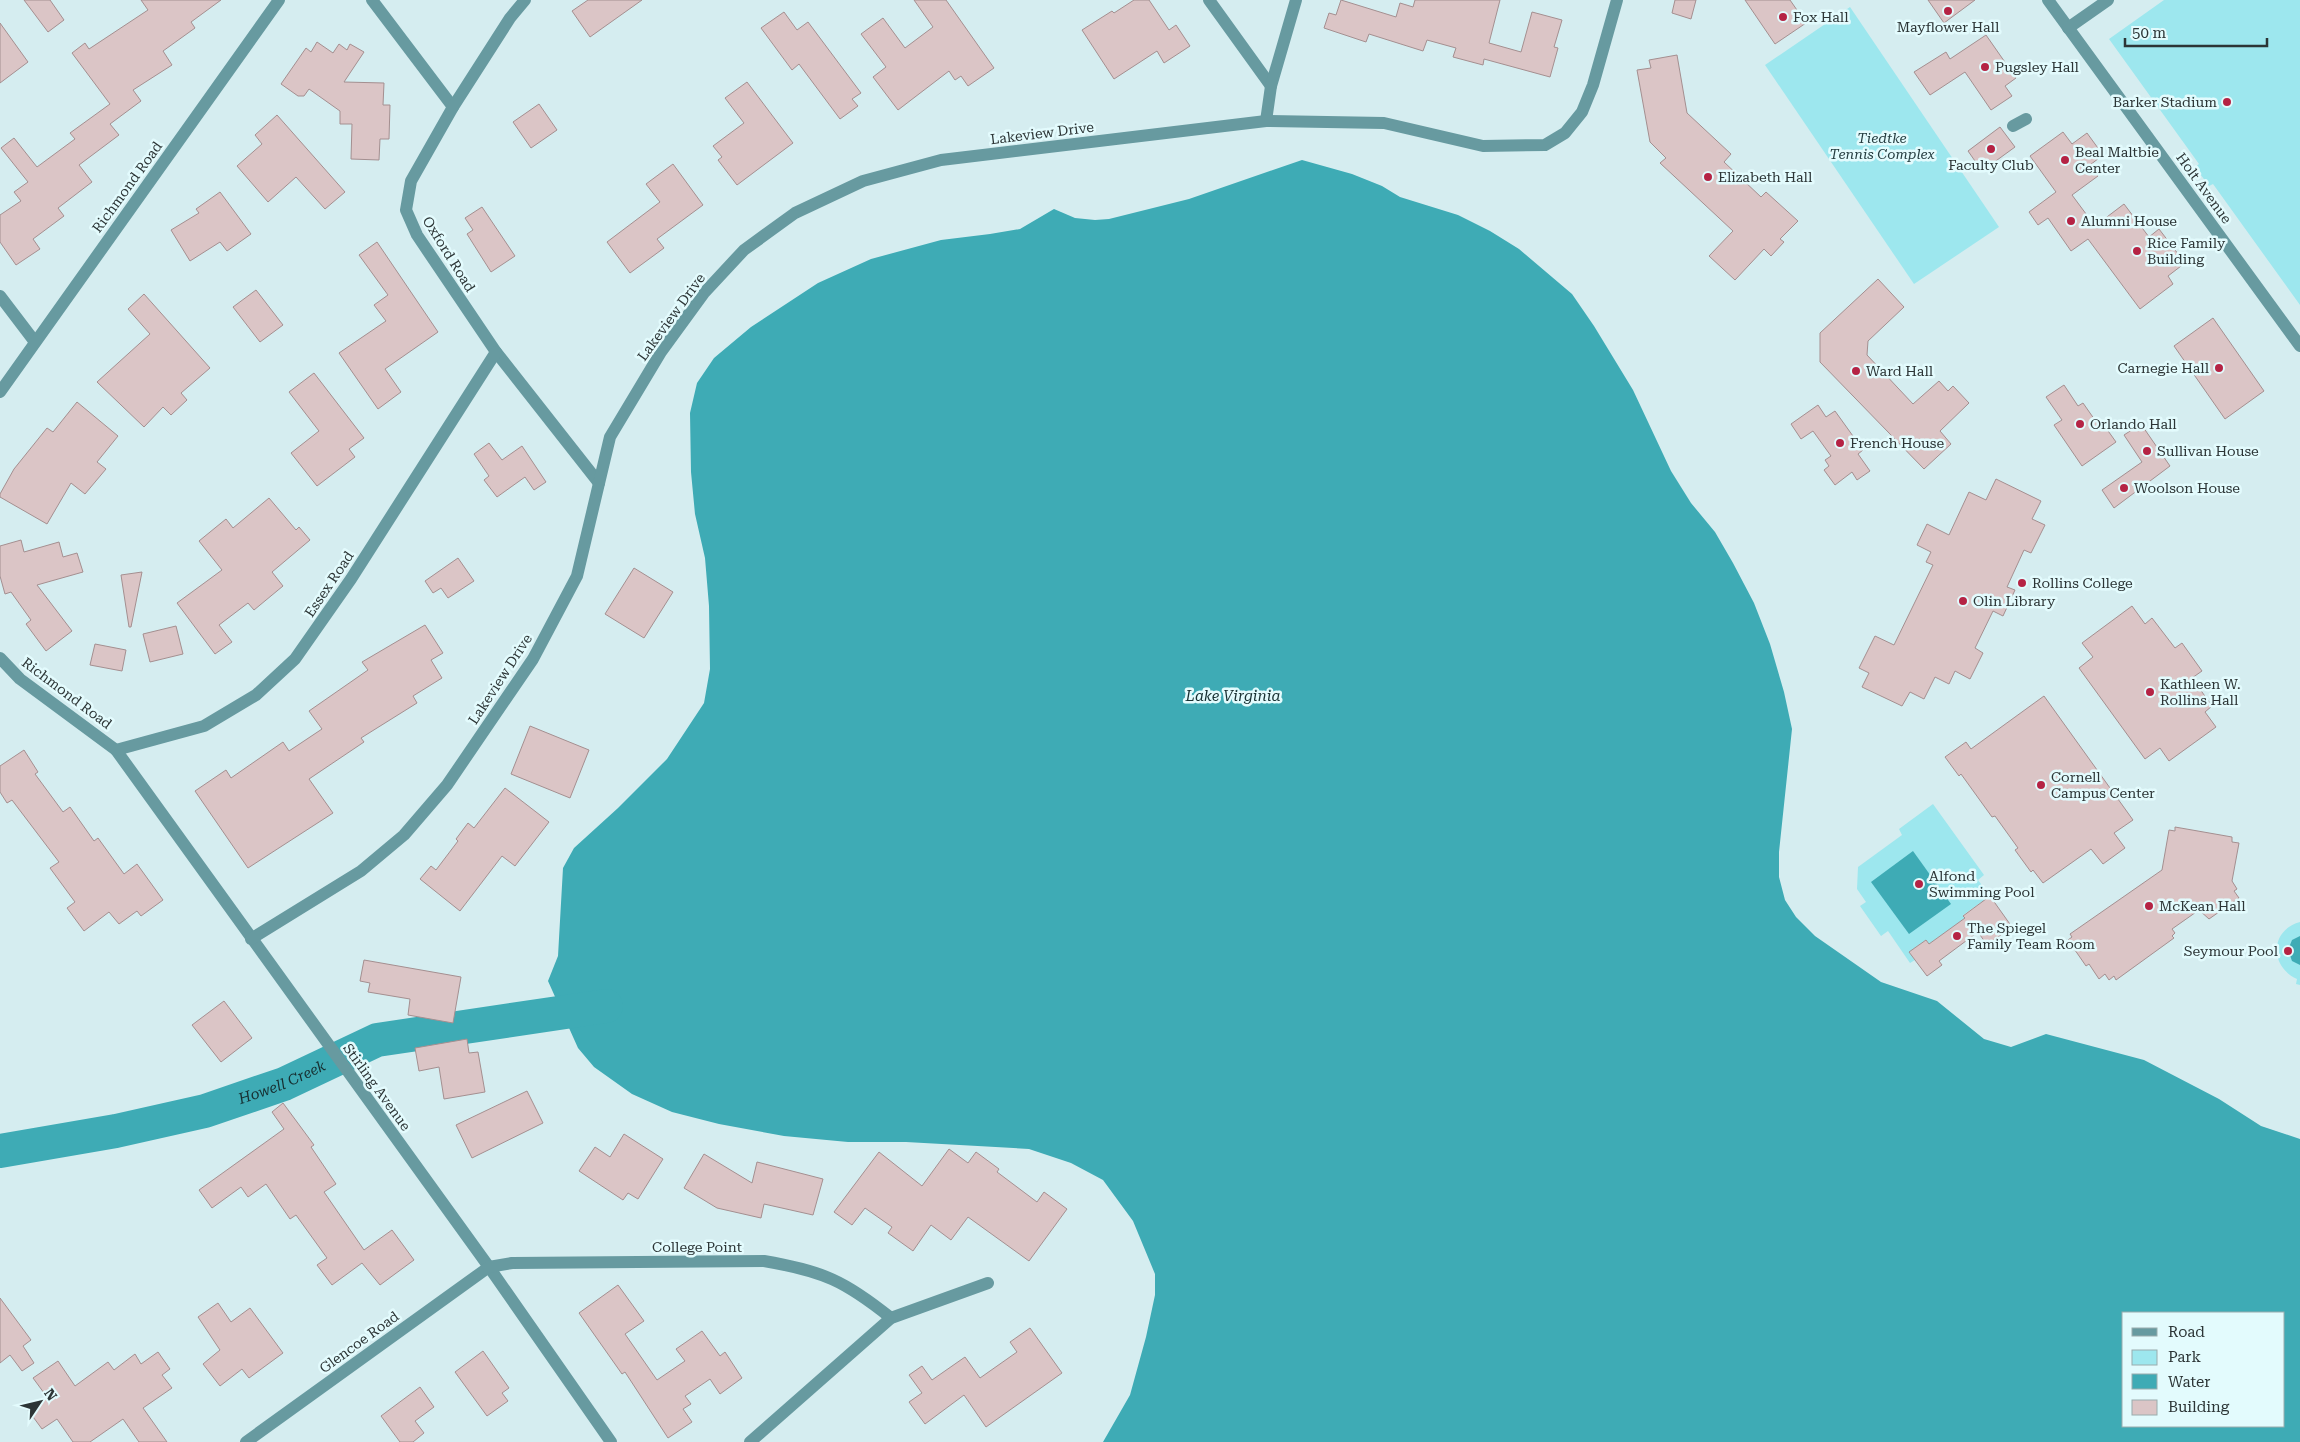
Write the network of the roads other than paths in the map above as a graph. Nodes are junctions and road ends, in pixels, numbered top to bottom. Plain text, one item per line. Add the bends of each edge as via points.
1 (279, 0) edge
2 (372, 0) edge
3 (525, 0) edge
4 (1209, 0) edge
5 (1296, 0) edge
6 (1617, 0) edge
7 (2048, 0) edge
8 (2108, 0) edge
9 (2068, 28) junction
10 (1271, 86) junction
11 (453, 107) junction
12 (2026, 119) dead end
13 (1266, 121) junction
14 (2014, 126) dead end
15 (0, 296) edge
16 (35, 342) junction
17 (2300, 346) edge
18 (496, 352) junction
19 (0, 392) edge
20 (599, 483) junction
21 (0, 658) edge
22 (116, 750) junction
23 (251, 939) junction
24 (489, 1267) junction
25 (988, 1284) dead end
26 (891, 1318) junction
27 (246, 1442) edge
28 (611, 1442) edge
29 (750, 1442) edge

1 - 16 street, Richmond Road
2 - 11 street
3 - 11 street, Oxford Road
4 - 10 street
5 - 10 street
6 - 13 street, Lakeview Drive via 1582,112 1565,133 1545,145 1483,146 1384,123
7 - 9 street, Holt Avenue
8 - 9 street
9 - 17 street, Holt Avenue
10 - 13 street
11 - 18 street, Oxford Road via 411,181 406,210 417,235
12 - 14 street
13 - 20 street, Lakeview Drive via 941,160 863,180 795,213 744,250 704,293 661,352 610,437
15 - 16 street
16 - 19 street, Richmond Road
18 - 20 street, Oxford Road
18 - 22 street, Essex Road via 351,579 295,659 256,695 204,726
20 - 23 street, Lakeview Drive via 577,576 534,659 447,785 404,835 361,871
21 - 22 street, Richmond Road via 20,679
22 - 23 street, Stirling Avenue
23 - 24 street, Stirling Avenue
24 - 26 street, College Point via 512,1263 764,1261 805,1268 838,1280
24 - 27 street, Glencoe Road
24 - 28 street, Stirling Avenue
25 - 26 street
26 - 29 street

